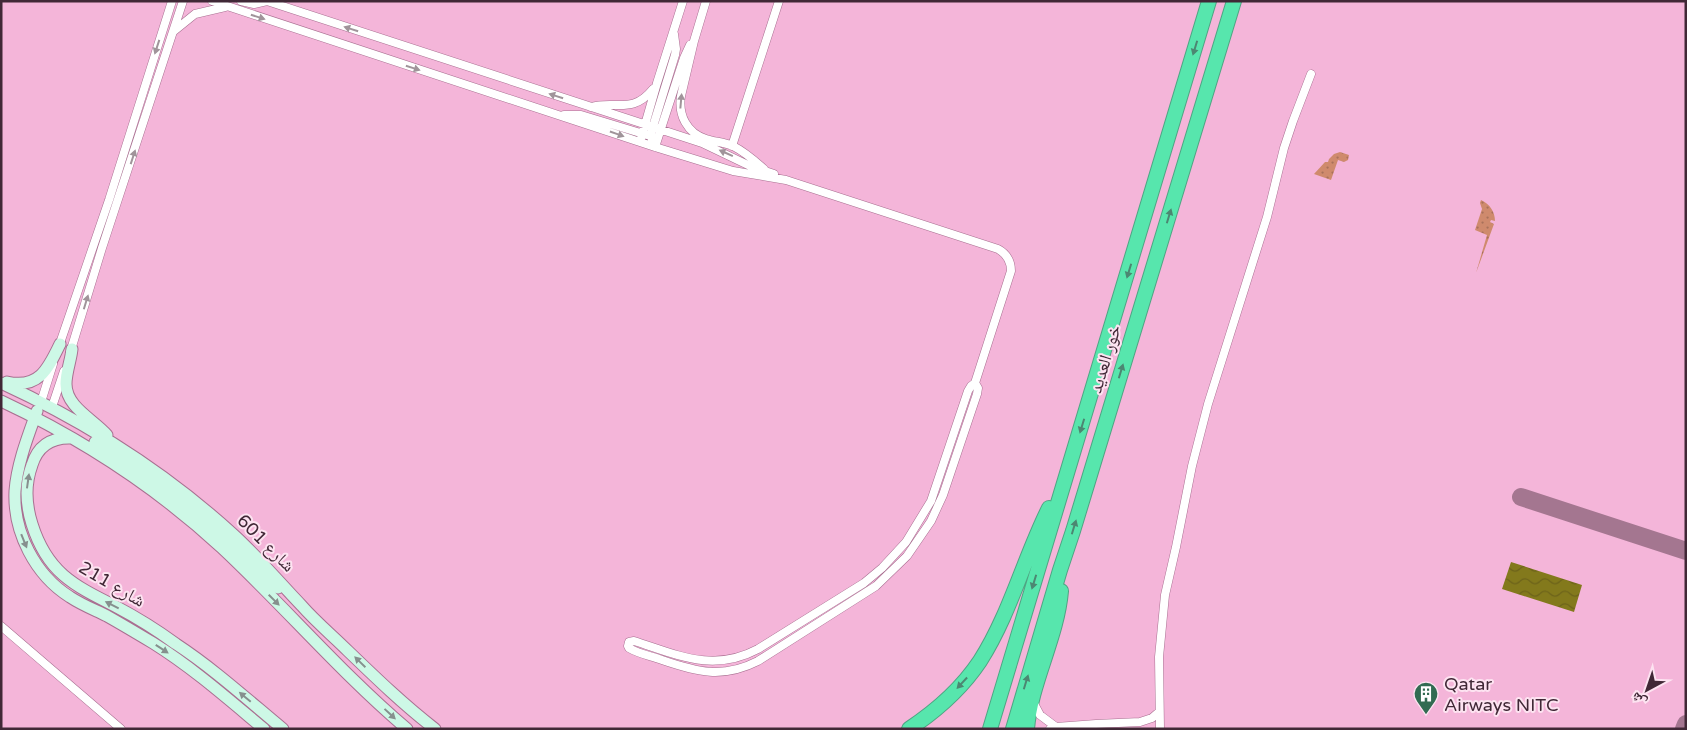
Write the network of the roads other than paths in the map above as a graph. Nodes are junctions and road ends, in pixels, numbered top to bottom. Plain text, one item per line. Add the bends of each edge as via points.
1 (172, 1) edge
2 (183, 1) edge
3 (212, 1) edge
4 (241, 1) edge
5 (267, 1) edge
6 (684, 1) edge
7 (706, 1) edge
8 (779, 1) edge
9 (1209, 1) edge
10 (1234, 1) edge
11 (227, 7) junction
12 (172, 32) junction
13 (673, 32) junction
14 (694, 41) junction
15 (1311, 74) dead end
16 (657, 83) junction
17 (590, 108) junction
18 (559, 116) junction
19 (660, 130) junction
20 (647, 131) junction
21 (640, 142) junction
22 (732, 146) junction
23 (655, 147) junction
24 (765, 171) junction
25 (786, 180) junction
26 (60, 344) junction
27 (72, 349) junction
28 (1, 382) edge
29 (975, 383) junction
30 (1, 395) edge
31 (1, 401) edge
32 (41, 409) junction
33 (73, 438) junction
34 (116, 445) junction
35 (1069, 468) junction
36 (1060, 570) junction
37 (302, 606) junction
38 (3, 630) edge
39 (1033, 701) junction
40 (1159, 712) junction
41 (1126, 723) junction
42 (1053, 728) edge
43 (121, 729) edge
44 (264, 729) edge
45 (283, 729) edge
46 (407, 729) edge
47 (435, 729) edge
48 (909, 729) edge
49 (990, 729) edge
50 (1013, 729) edge
51 (1027, 729) edge
52 (1140, 729) edge
53 (1160, 729) edge

1 -> 26 street
2 - 12 street
3 - 11 street
4 - 5 street via 254,4
17 -> 5 street
6 - 13 street
7 - 14 street
8 - 22 street
9 -> 35 highway, خور العديد
36 -> 10 highway, خور العديد
11 - 12 street via 195,14
11 -> 18 street
27 -> 12 street
13 - 16 street
13 - 20 street via 675,56
14 - 19 street via 684,58
22 -> 14 street via 700,137 682,117 681,96
15 - 40 street via 1284,148 1267,217 1197,446 1165,595 1159,657
16 - 17 street via 650,93 634,104
16 - 20 street
17 - 20 street
18 - 20 street via 581,115
18 -> 21 street
19 - 20 street
19 - 23 street
24 -> 19 street via 708,145
20 - 21 street
20 - 23 street
21 - 23 street
22 - 24 street
23 - 25 street via 732,170
24 - 25 street
25 - 29 street via 993,247 1007,256 1010,276
26 - 28 main road via 48,367 35,380 19,384
26 - 32 street
27 - 32 street
27 - 34 main road via 66,391 79,410
28 - 32 main road
29 - 29 street via 968,391 928,508 906,542 873,576 758,649 738,658 717,662 695,660 631,641 629,648 692,670 736,670 758,661 876,586 906,556 937,508 977,394
30 - 32 main road
31 - 32 main road
32 - 33 main road, شارع 601
32 - 34 main road, شارع 601
32 - 37 main road via 48,417 157,483
32 -> 44 main road, شارع 211 via 19,470 15,499 23,538 42,572 70,597 140,635 184,664
45 -> 33 main road, شارع 211 via 184,649 76,586 48,558 31,521 27,501 28,479 34,457 42,446 57,438
33 -> 46 main road, شارع 601 via 145,486 205,533
34 - 37 main road, شارع 601 via 164,478 218,522
35 -> 48 highway via 1001,621 979,662 940,705
35 -> 49 highway, خور العديد
36 - 39 highway via 1061,599
50 -> 36 highway, خور العديد
47 -> 37 main road, شارع 601 via 393,694
38 - 43 street
39 - 42 street via 1040,715
39 - 51 highway
40 - 41 street via 1146,721
40 - 53 street
41 - 42 street
41 - 52 street

